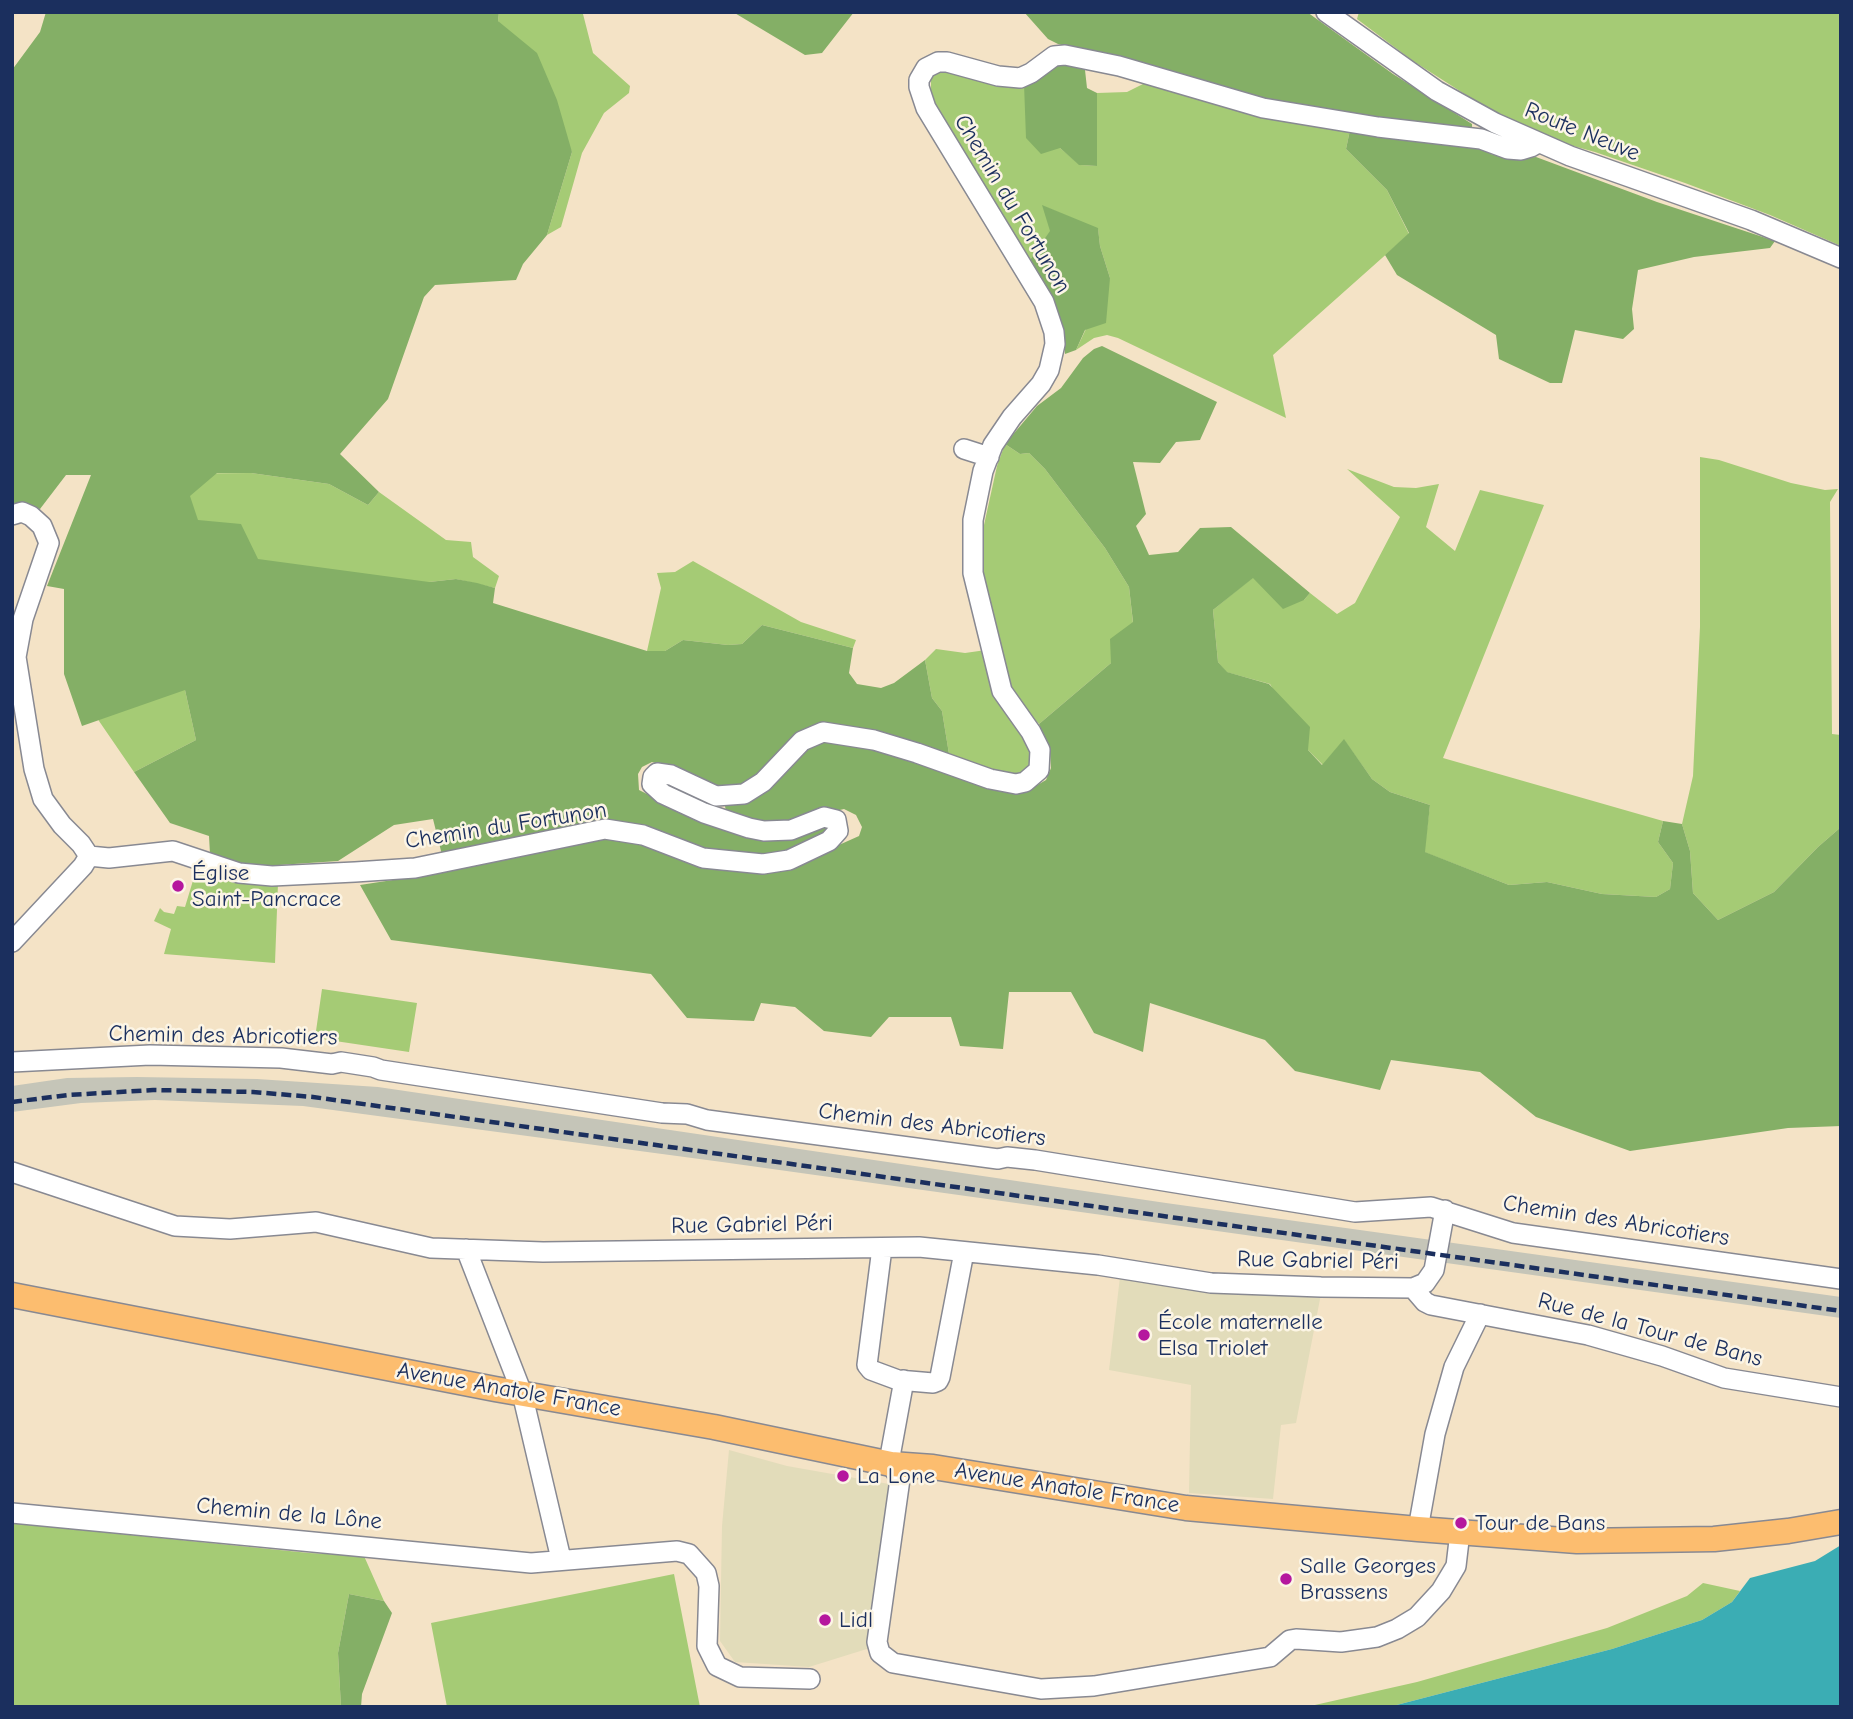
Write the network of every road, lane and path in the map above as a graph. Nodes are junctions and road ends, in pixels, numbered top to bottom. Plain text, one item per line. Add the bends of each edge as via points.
1 (1326, 12) edge
2 (1538, 143) junction
3 (1841, 258) edge
4 (964, 449) dead end
5 (989, 457) junction
6 (12, 514) edge
7 (15, 645) edge
8 (89, 856) junction
9 (12, 942) edge
10 (12, 1062) edge
11 (12, 1172) edge
12 (1445, 1210) junction
13 (882, 1248) junction
14 (466, 1249) junction
15 (964, 1252) junction
16 (1841, 1279) edge
17 (1413, 1288) junction
18 (12, 1295) edge
19 (1480, 1314) junction
20 (904, 1380) junction
21 (522, 1393) junction
22 (1841, 1397) edge
23 (891, 1464) junction
24 (12, 1513) edge
25 (1841, 1522) edge
26 (1418, 1530) junction
27 (1460, 1532) junction
28 (561, 1559) junction
29 (810, 1679) dead end

1 - 2 street, Route Neuve via 1437,91
2 - 3 street, Route Neuve via 1751,220
2 - 5 street, Chemin du Fortunon via 1521,150 1508,149 1482,139 1263,107 1065,55 1054,56 1020,78 947,62 932,64 919,80 926,108 1044,302 1054,332 1049,370 993,444
4 - 5 street
5 - 8 street, Chemin du Fortunon via 973,520 973,573 1002,691 1040,750 1038,770 1025,782 990,779 874,740 823,732 802,741 763,782 744,794 716,796 671,775 657,773 653,777 652,784 663,794 749,828 776,831 796,829 824,817 836,820 838,831 830,841 789,860 763,864 703,858 643,835 605,829 415,868 272,876 239,873 173,851
6 - 7 street via 31,516 45,535
7 - 8 street via 43,799
8 - 9 street
10 - 12 street, Chemin des Abricotiers via 150,1055 341,1062 707,1120 1035,1160 1354,1212 1422,1207
11 - 14 street, Rue Gabriel Péri via 174,1226 230,1229 316,1222 420,1246
12 - 16 street, Chemin des Abricotiers via 1513,1233
12 - 17 street, Rue Gabriel Péri via 1434,1270 1429,1280
13 - 14 street, Rue Gabriel Péri
13 - 15 street, Rue Gabriel Péri
13 - 20 street via 867,1365 876,1373
14 - 21 street
15 - 17 street, Rue Gabriel Péri via 1098,1265 1210,1283
15 - 20 street via 940,1377 933,1383
17 - 19 street, Rue de la Tour de Bans via 1431,1305
18 - 21 main road, Avenue Anatole France
19 - 22 street, Rue de la Tour de Bans via 1588,1335 1734,1381
19 - 26 street via 1454,1367 1435,1434
20 - 23 street
21 - 23 main road, Avenue Anatole France
21 - 28 street
23 - 26 main road, Avenue Anatole France via 1186,1508
23 - 27 street via 900,1479 877,1642 880,1653 893,1663 1041,1689 1094,1686 1270,1657 1290,1640 1341,1642 1377,1637 1417,1617 1441,1591 1456,1566
24 - 28 street, Chemin de la Lône via 531,1563
25 - 27 main road, Avenue Anatole France via 1755,1535 1665,1541 1577,1541
26 - 27 main road, Avenue Anatole France
28 - 29 street, Chemin de la Lône via 689,1554 706,1573 707,1646 718,1666 740,1677

